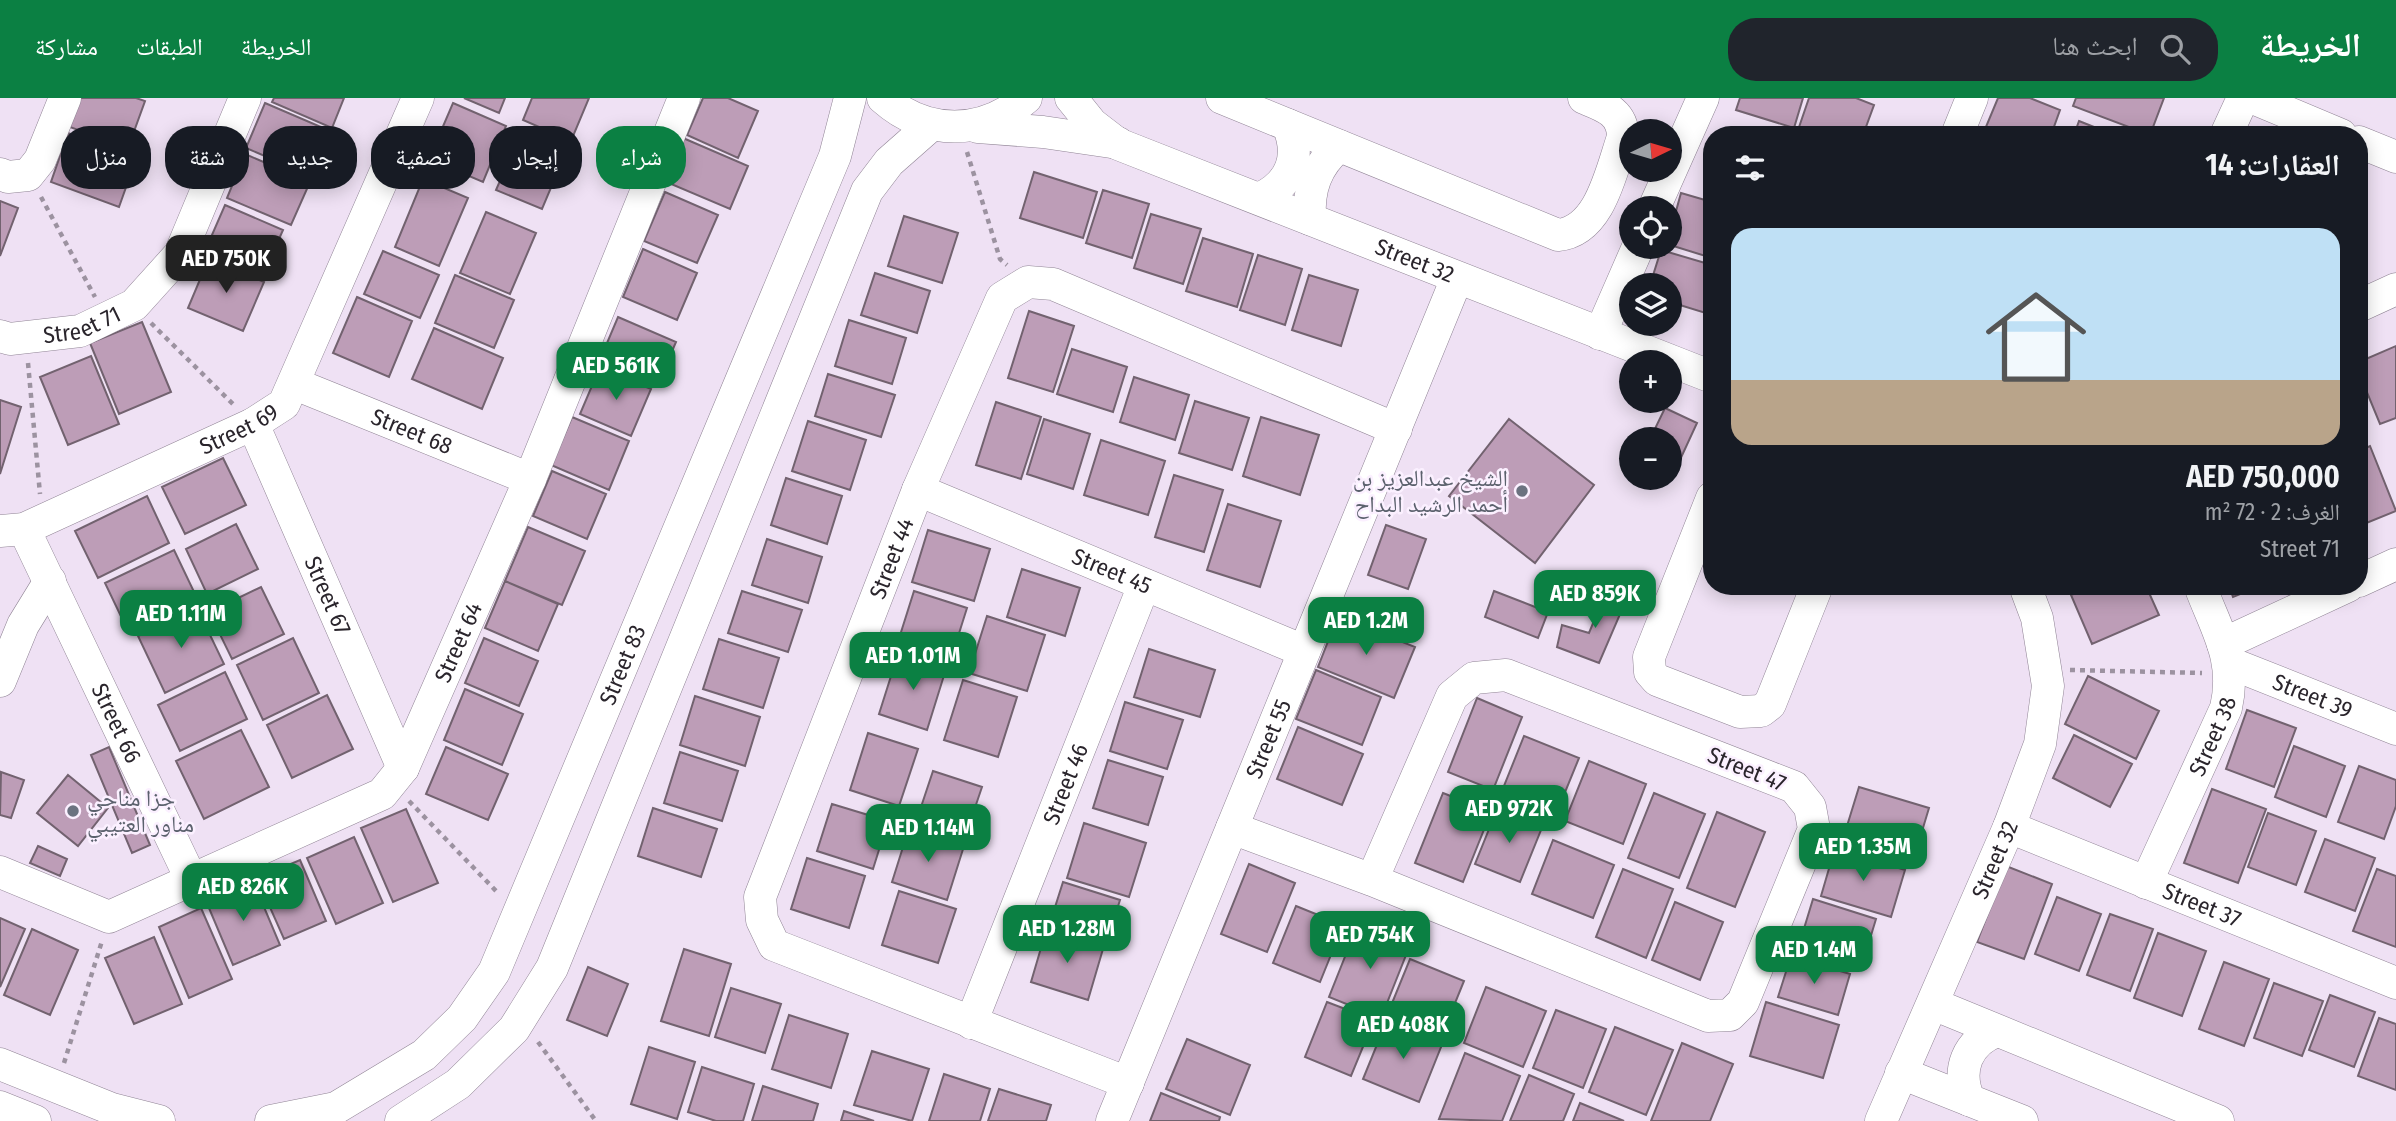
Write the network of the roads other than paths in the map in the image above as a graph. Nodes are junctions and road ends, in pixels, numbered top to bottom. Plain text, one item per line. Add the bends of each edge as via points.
1 (65, 98) edge
2 (246, 98) edge
3 (418, 98) edge
4 (684, 98) edge
5 (850, 98) edge
6 (883, 98) edge
7 (1026, 98) edge
8 (1071, 98) edge
9 (1222, 98) edge
10 (1584, 98) edge
11 (1703, 98) edge
12 (1972, 98) edge
13 (2243, 98) edge
14 (2253, 98) edge
15 (1288, 125) junction
16 (1961, 126) edge
17 (2230, 126) edge
18 (2320, 126) edge
19 (953, 127) junction
20 (1118, 144) junction
21 (1339, 146) junction
22 (2368, 146) edge
23 (2396, 157) edge
24 (14, 174) edge
25 (1659, 196) edge
26 (1261, 198) junction
27 (1310, 219) junction
28 (1633, 259) edge
29 (1457, 278) junction
30 (2396, 289) edge
31 (2368, 302) edge
32 (1600, 334) junction
33 (13, 337) edge
34 (1703, 374) edge
35 (295, 384) junction
36 (253, 424) junction
37 (1395, 429) junction
38 (530, 478) junction
39 (918, 490) junction
40 (1703, 521) edge
41 (22, 527) edge
42 (2396, 564) edge
43 (2368, 577) edge
44 (50, 581) junction
45 (1144, 585) junction
46 (1813, 595) edge
47 (2028, 595) edge
48 (2203, 595) edge
49 (2333, 595) edge
50 (1304, 650) junction
51 (2228, 660) junction
52 (0, 681) edge
53 (2396, 729) edge
54 (397, 775) junction
55 (2009, 827) junction
56 (1232, 828) junction
57 (0, 872) edge
58 (1372, 880) junction
59 (192, 881) junction
60 (2146, 883) junction
61 (2396, 983) edge
62 (1933, 1004) junction
63 (971, 1023) junction
64 (1997, 1031) junction
65 (0, 1064) edge
66 (1901, 1073) junction
67 (1128, 1083) junction
68 (1969, 1100) junction
69 (0, 1107) edge
70 (34, 1121) edge
71 (159, 1121) edge
72 (271, 1121) edge
73 (401, 1121) edge
74 (1112, 1121) edge
75 (1881, 1121) edge
76 (2022, 1121) edge
77 (2218, 1121) edge

1 - 24 street via 40,159
2 - 33 street, Street 71 via 180,254 120,312 80,331
3 - 35 street, Street 69
4 - 38 street, Street 64
5 - 72 street, Street 83 via 835,156 494,972 462,1018 424,1055 336,1108
6 - 19 street, Street 32 via 900,112
7 - 19 street via 992,121
8 - 20 street, Street 32 via 1092,124
9 - 15 street
10 - 21 street via 1615,114 1622,137 1591,219 1567,234 1549,233
11 - 25 street
12 - 16 street
13 - 17 street
14 - 18 street
15 - 21 street
15 - 26 street via 1294,162 1282,185
19 - 20 street, Street 32 via 1043,132
19 - 73 street via 889,162 867,191 552,968 514,1029 458,1084
20 - 26 street, Street 32
21 - 27 street via 1323,162 1313,182
22 - 23 street
26 - 27 street, Street 32
27 - 29 street, Street 32
28 - 32 street
29 - 32 street, Street 32
29 - 37 street, Street 55
30 - 31 street
32 - 34 street, Street 32
35 - 36 street, Street 69 via 284,404
35 - 38 street, Street 68
36 - 41 street, Street 69
36 - 54 street, Street 67
37 - 39 street, Street 44 via 1053,284 1028,282 1002,298
37 - 50 street, Street 55
38 - 54 street, Street 64
39 - 45 street, Street 45
39 - 63 street, Street 44 via 760,897 762,920 775,945
40 - 46 street via 1649,657 1650,672 1657,680 1740,712 1761,711 1770,704
41 - 44 street, Street 66
42 - 43 street
44 - 52 street via 23,625
44 - 59 street, Street 66
45 - 50 street, Street 45
45 - 63 street, Street 46
47 - 55 street, Street 32 via 2037,618 2048,686 2040,744
48 - 51 street, Street 38
49 - 51 street
50 - 56 street, Street 55
51 - 53 street, Street 39
51 - 60 street, Street 38 via 2226,708
54 - 59 street via 382,794
55 - 60 street, Street 37
55 - 62 street, Street 32
56 - 58 street, Street 47
56 - 67 street, Street 55
57 - 59 street via 109,917
58 - 58 street, Street 47 via 1708,1016 1730,1014 1743,1002 1814,829 1810,807 1794,787 1506,675 1474,678 1452,696
60 - 61 street, Street 37
62 - 64 street
62 - 66 street, Street 32
63 - 67 street, Street 44
64 - 68 street via 1978,1041 1966,1058 1962,1079
64 - 77 street
65 - 71 street via 112,1108
66 - 68 street
66 - 75 street, Street 32
67 - 74 street, Street 55
68 - 76 street
69 - 70 street

